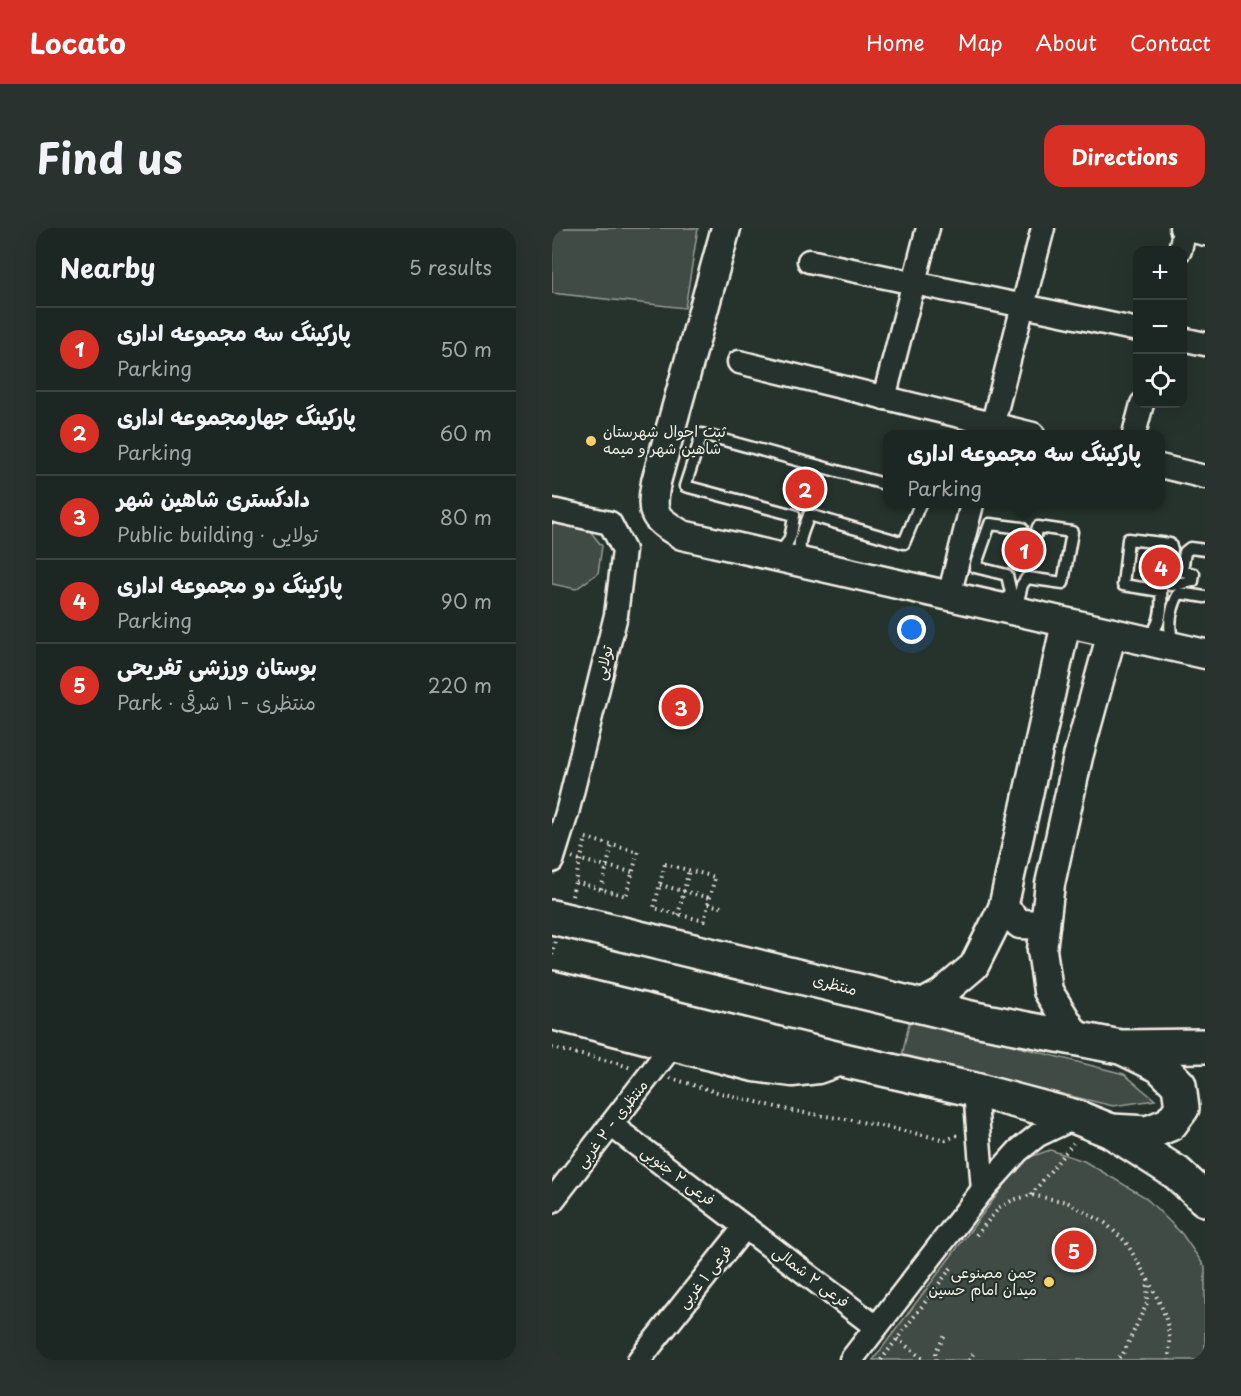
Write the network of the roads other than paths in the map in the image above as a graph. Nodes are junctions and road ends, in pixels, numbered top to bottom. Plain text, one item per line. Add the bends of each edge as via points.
1 (927, 228) edge
2 (1043, 228) edge
3 (724, 230) edge
4 (809, 261) dead end
5 (914, 283) junction
6 (1023, 306) junction
7 (1133, 329) edge
8 (1187, 340) edge
9 (1205, 344) edge
10 (739, 362) dead end
11 (884, 398) junction
12 (1141, 408) edge
13 (991, 430) edge
14 (1135, 430) edge
15 (1165, 467) edge
16 (1205, 477) edge
17 (883, 484) edge
18 (919, 508) edge
19 (971, 508) edge
20 (552, 510) edge
21 (1205, 550) edge
22 (768, 554) junction
23 (807, 563) junction
24 (949, 596) junction
25 (1205, 597) edge
26 (1012, 610) junction
27 (1066, 622) junction
28 (1112, 633) junction
29 (1142, 640) junction
30 (1174, 647) junction
31 (1205, 654) edge
32 (552, 861) edge
33 (1003, 908) junction
34 (552, 917) edge
35 (1045, 925) junction
36 (552, 988) edge
37 (919, 1006) junction
38 (552, 1016) edge
39 (1077, 1038) junction
40 (1205, 1046) edge
41 (671, 1047) junction
42 (1120, 1047) junction
43 (843, 1060) junction
44 (975, 1090) junction
45 (611, 1125) junction
46 (1074, 1130) junction
47 (1111, 1131) junction
48 (983, 1190) junction
49 (1205, 1198) edge
50 (552, 1201) edge
51 (745, 1227) junction
52 (876, 1327) junction
53 (639, 1360) edge
54 (851, 1360) edge

1 - 5 street
2 - 6 street
3 - 22 street via 652,505 660,521 682,535
4 - 5 street
5 - 6 street
5 - 11 street
6 - 7 street
6 - 13 street
8 - 9 street
10 - 11 street
11 - 13 street
12 - 14 street
15 - 16 street
17 - 22 lane via 702,434 685,486 794,515 783,549
18 - 23 lane via 904,543 809,515 799,543
19 - 24 street
20 - 32 street, تولایی via 610,523 624,550 616,615
21 - 29 lane via 1190,548 1185,552 1182,571 1194,574 1193,582 1171,585 1150,579 1152,568 1168,569 1170,544 1128,539 1123,585 1161,591 1160,617 1152,633
22 - 23 street
23 - 24 street
24 - 26 street
25 - 30 lane via 1179,593 1170,617
26 - 26 lane via 1007,575 975,567 990,524 1023,528 1017,557 1028,561 1038,527 1072,532 1063,583 1027,578
26 - 27 street
27 - 28 street
27 - 33 street
28 - 29 street
28 - 35 street via 1078,757
29 - 30 street
30 - 31 street
33 - 35 street via 1020,924
33 - 37 street via 974,966 941,994
34 - 37 main road, منتظری
35 - 39 street via 1042,950 1048,991
36 - 43 main road
37 - 39 main road, منتظری
38 - 41 street
39 - 42 main road, منتظری
40 - 42 main road
41 - 43 street via 792,1072 818,1069
41 - 45 street, منتظری - ۲ غربی
42 - 47 main road via 1160,1066 1179,1085 1182,1108 1170,1124 1148,1133
43 - 44 main road
44 - 46 main road
44 - 48 street
45 - 50 street, منتظری - ۲ غربی
45 - 51 street, فرعی ۲ جنوبی
46 - 47 main road
46 - 48 street via 1038,1135
47 - 49 main road via 1177,1173
48 - 52 street
51 - 52 street, فرعی ۲ شمالی
51 - 53 street, فرعی ۱ غربی
52 - 54 street

